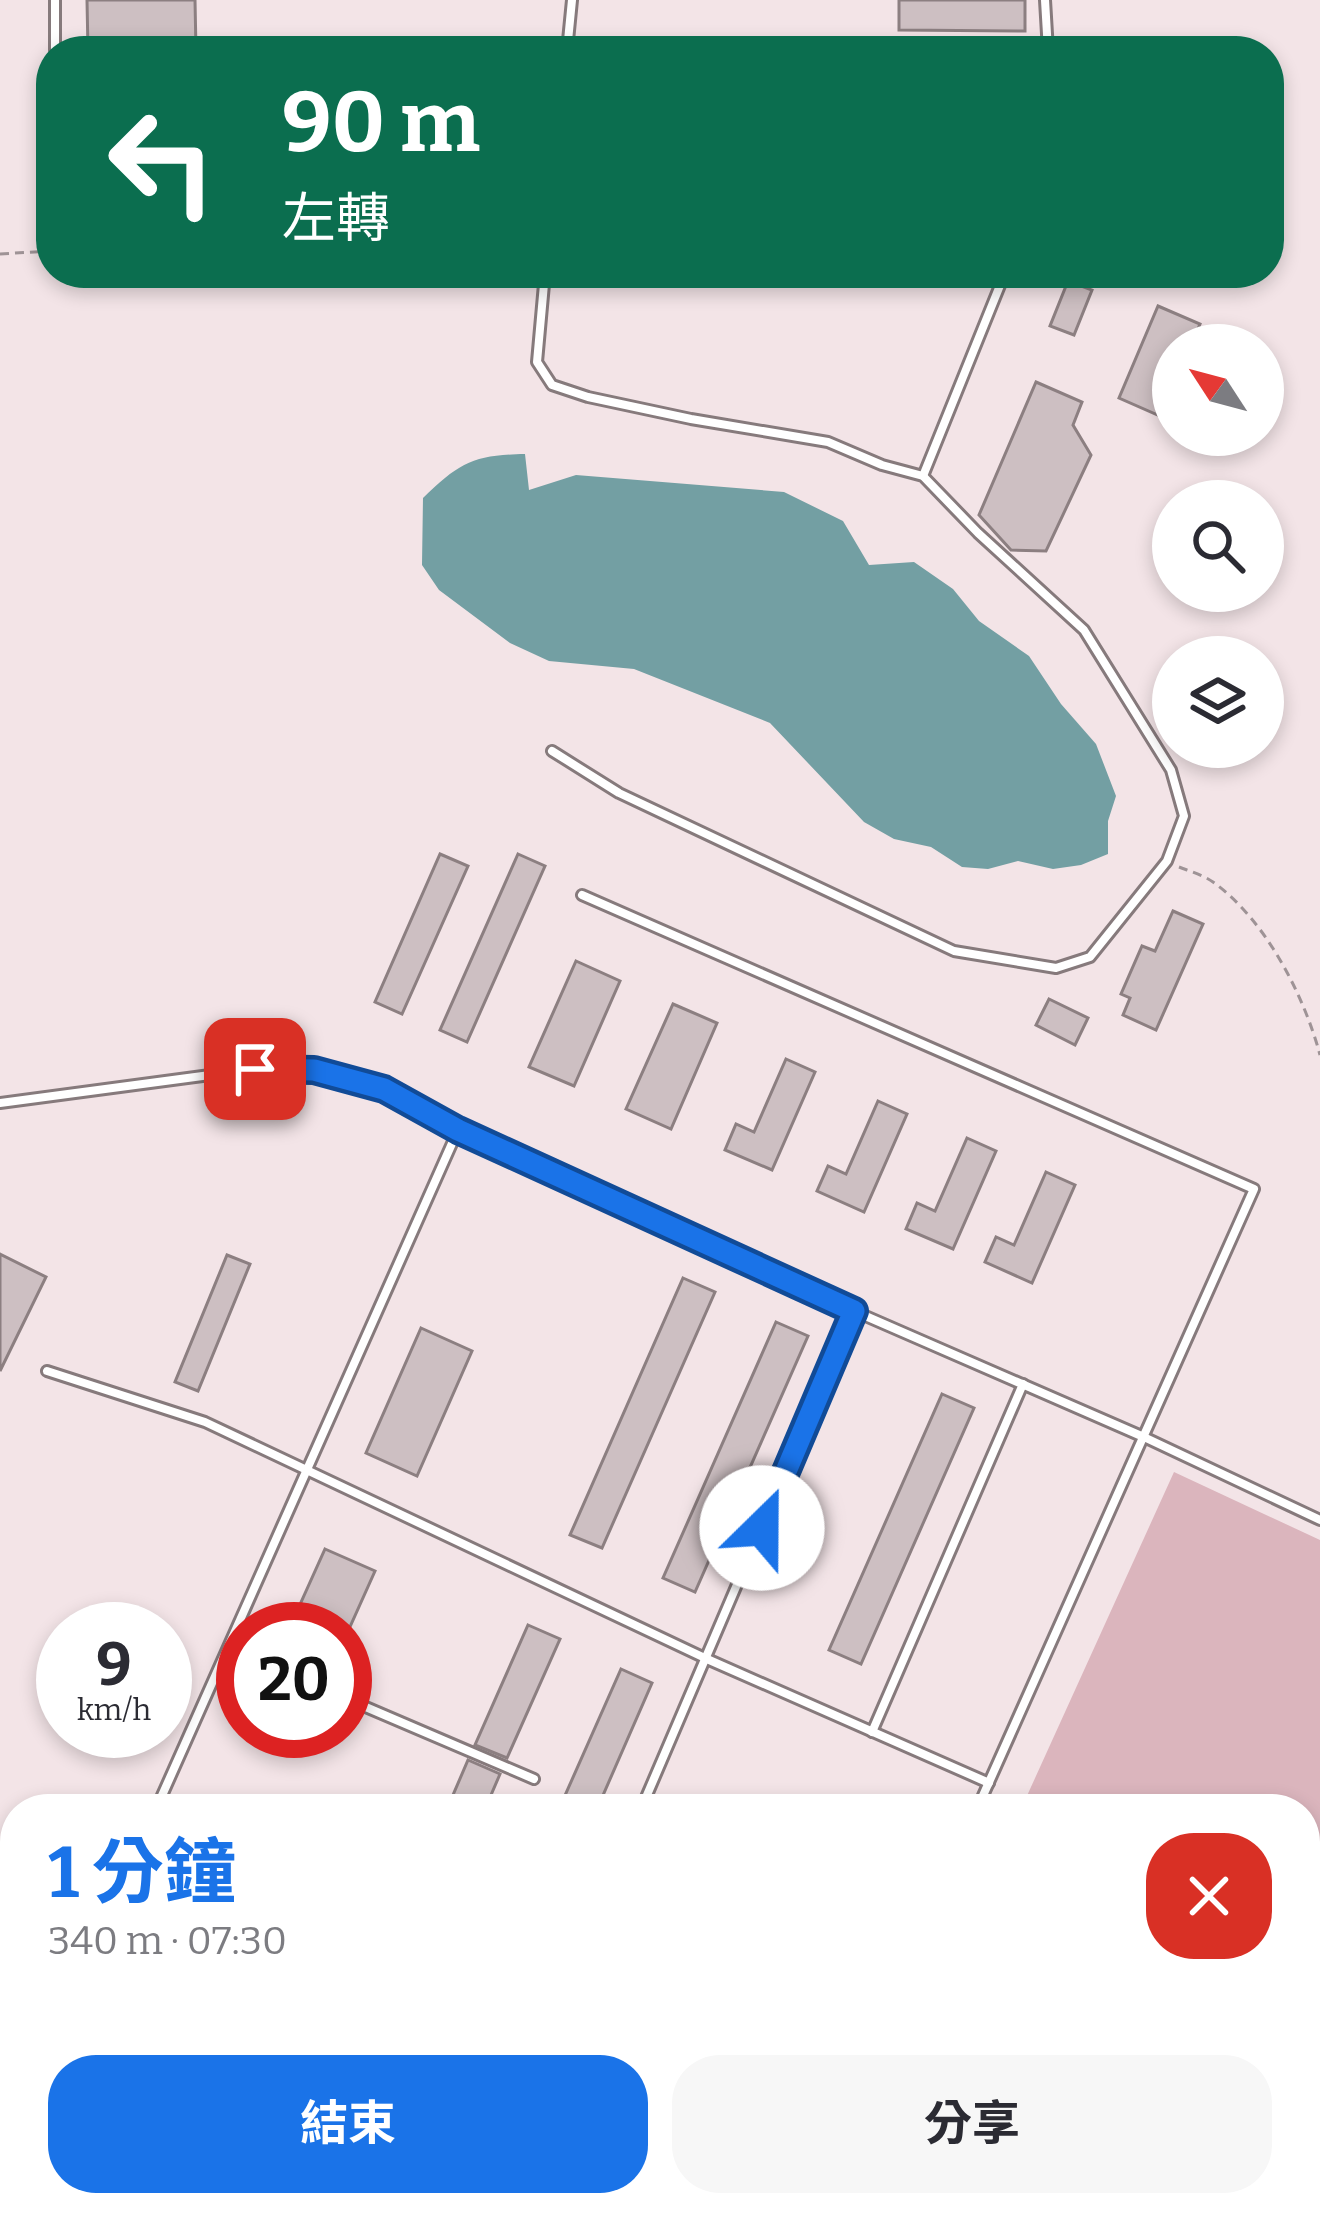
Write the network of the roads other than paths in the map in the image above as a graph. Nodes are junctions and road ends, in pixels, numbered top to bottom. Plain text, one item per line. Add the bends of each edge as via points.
1 (55, 0) edge
2 (572, 0) edge
3 (1045, 0) edge
4 (55, 36) edge
5 (568, 36) edge
6 (1047, 36) edge
7 (543, 288) edge
8 (999, 288) edge
9 (923, 476) junction
10 (552, 751) dead end
11 (582, 895) dead end
12 (0, 1103) edge
13 (458, 1130) junction
14 (854, 1311) junction
15 (47, 1371) dead end
16 (1023, 1384) junction
17 (1146, 1438) junction
18 (308, 1470) junction
19 (1320, 1520) edge
20 (707, 1659) junction
21 (372, 1710) edge
22 (872, 1732) junction
23 (534, 1779) dead end
24 (988, 1783) junction
25 (163, 1794) edge
26 (648, 1794) edge
27 (983, 1794) edge

1 - 4 lane
2 - 5 lane
3 - 6 lane
7 - 9 lane via 537,362 553,385 828,442
8 - 9 lane
9 - 10 lane via 1084,630 1171,770 1184,816 1167,861 1090,957 1055,968 954,951 619,793
11 - 17 lane via 1254,1189
12 - 13 lane via 255,1069 314,1070 384,1089
13 - 14 lane
13 - 18 lane
14 - 16 lane
14 - 20 lane
15 - 18 lane via 205,1422
16 - 17 lane
16 - 22 lane
17 - 19 lane
17 - 24 lane
18 - 20 lane
18 - 25 lane
20 - 22 lane
20 - 26 lane
21 - 23 lane
22 - 24 lane
24 - 27 lane

